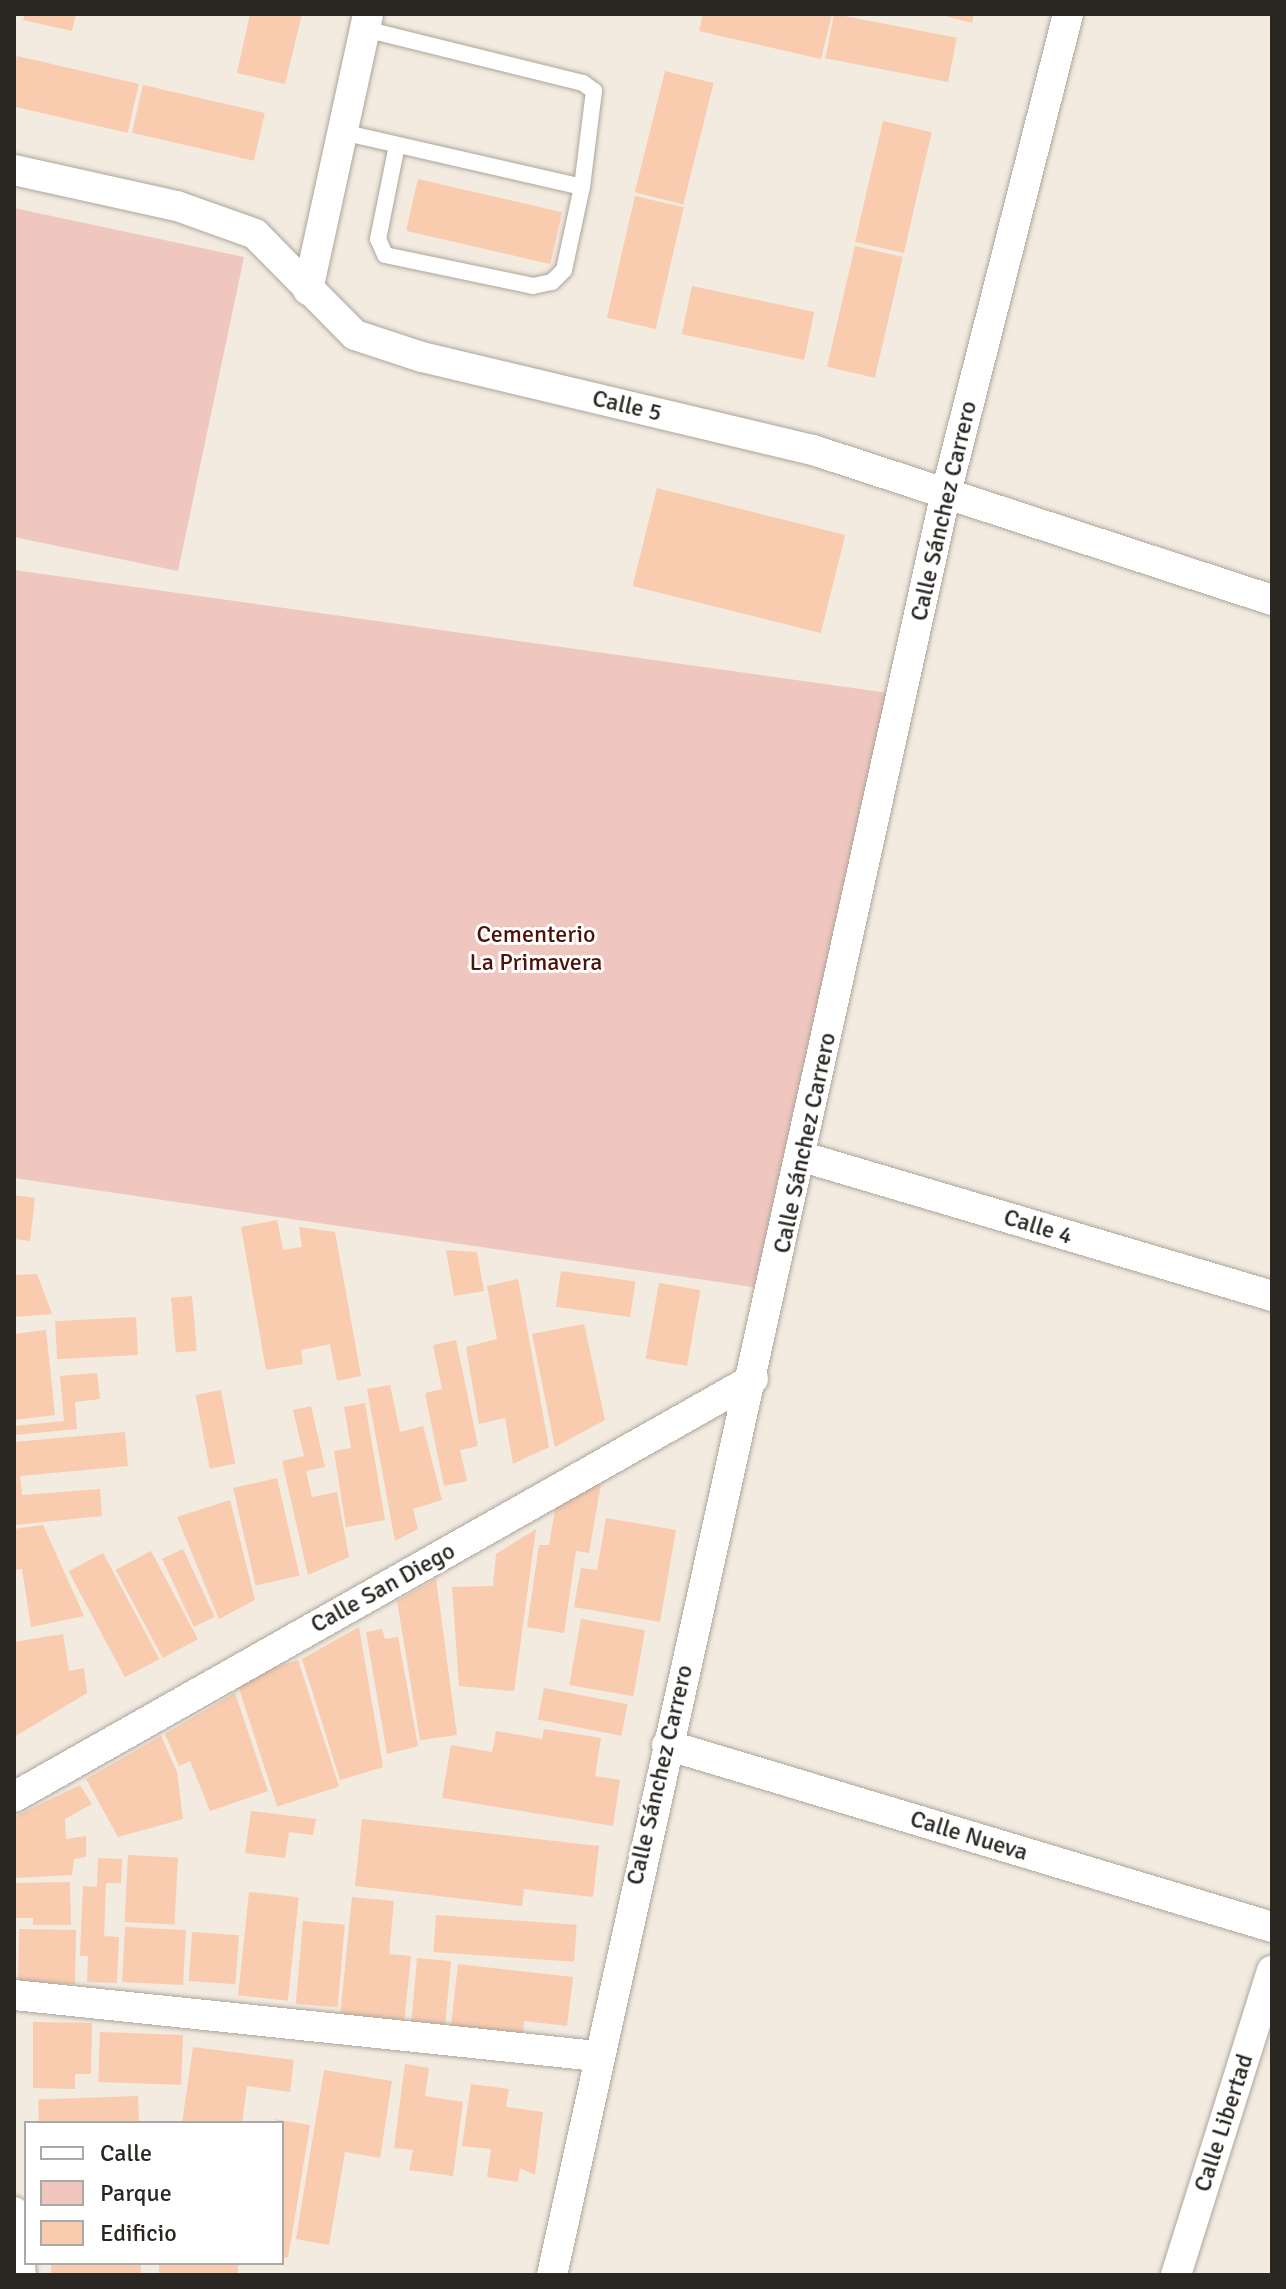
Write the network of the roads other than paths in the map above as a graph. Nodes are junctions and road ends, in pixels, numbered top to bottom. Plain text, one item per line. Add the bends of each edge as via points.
1 (1068, 14) edge
2 (366, 22) edge
3 (342, 132) junction
4 (397, 145) junction
5 (14, 170) edge
6 (582, 187) junction
7 (308, 290) junction
8 (945, 497) junction
9 (1272, 600) edge
10 (803, 1157) junction
11 (1272, 1296) edge
12 (753, 1379) junction
13 (667, 1745) junction
14 (14, 1797) edge
15 (1272, 1927) edge
16 (1272, 1971) edge
17 (14, 1995) edge
18 (596, 2056) junction
19 (14, 2212) edge
20 (21, 2275) edge
21 (552, 2275) edge
22 (1176, 2275) edge

1 - 8 street, Calle Sánchez Carrero
2 - 3 street
2 - 6 lane via 583,83 594,91
3 - 4 lane
3 - 7 street
4 - 6 lane
4 - 6 lane via 378,239 385,255 533,286 552,282 564,270
5 - 7 street, Calle 5 via 177,206 255,234
7 - 8 street, Calle 5 via 355,335 422,357 813,450
8 - 9 street, Calle 5
8 - 10 street, Calle Sánchez Carrero
10 - 11 street, Calle 4
10 - 12 street, Calle Sánchez Carrero
12 - 13 street, Calle Sánchez Carrero
12 - 14 street, Calle San Diego
13 - 15 street, Calle Nueva
13 - 18 street, Calle Sánchez Carrero
16 - 22 street, Calle Libertad
17 - 18 street
18 - 21 street, Calle Sánchez Carrero
19 - 20 street

